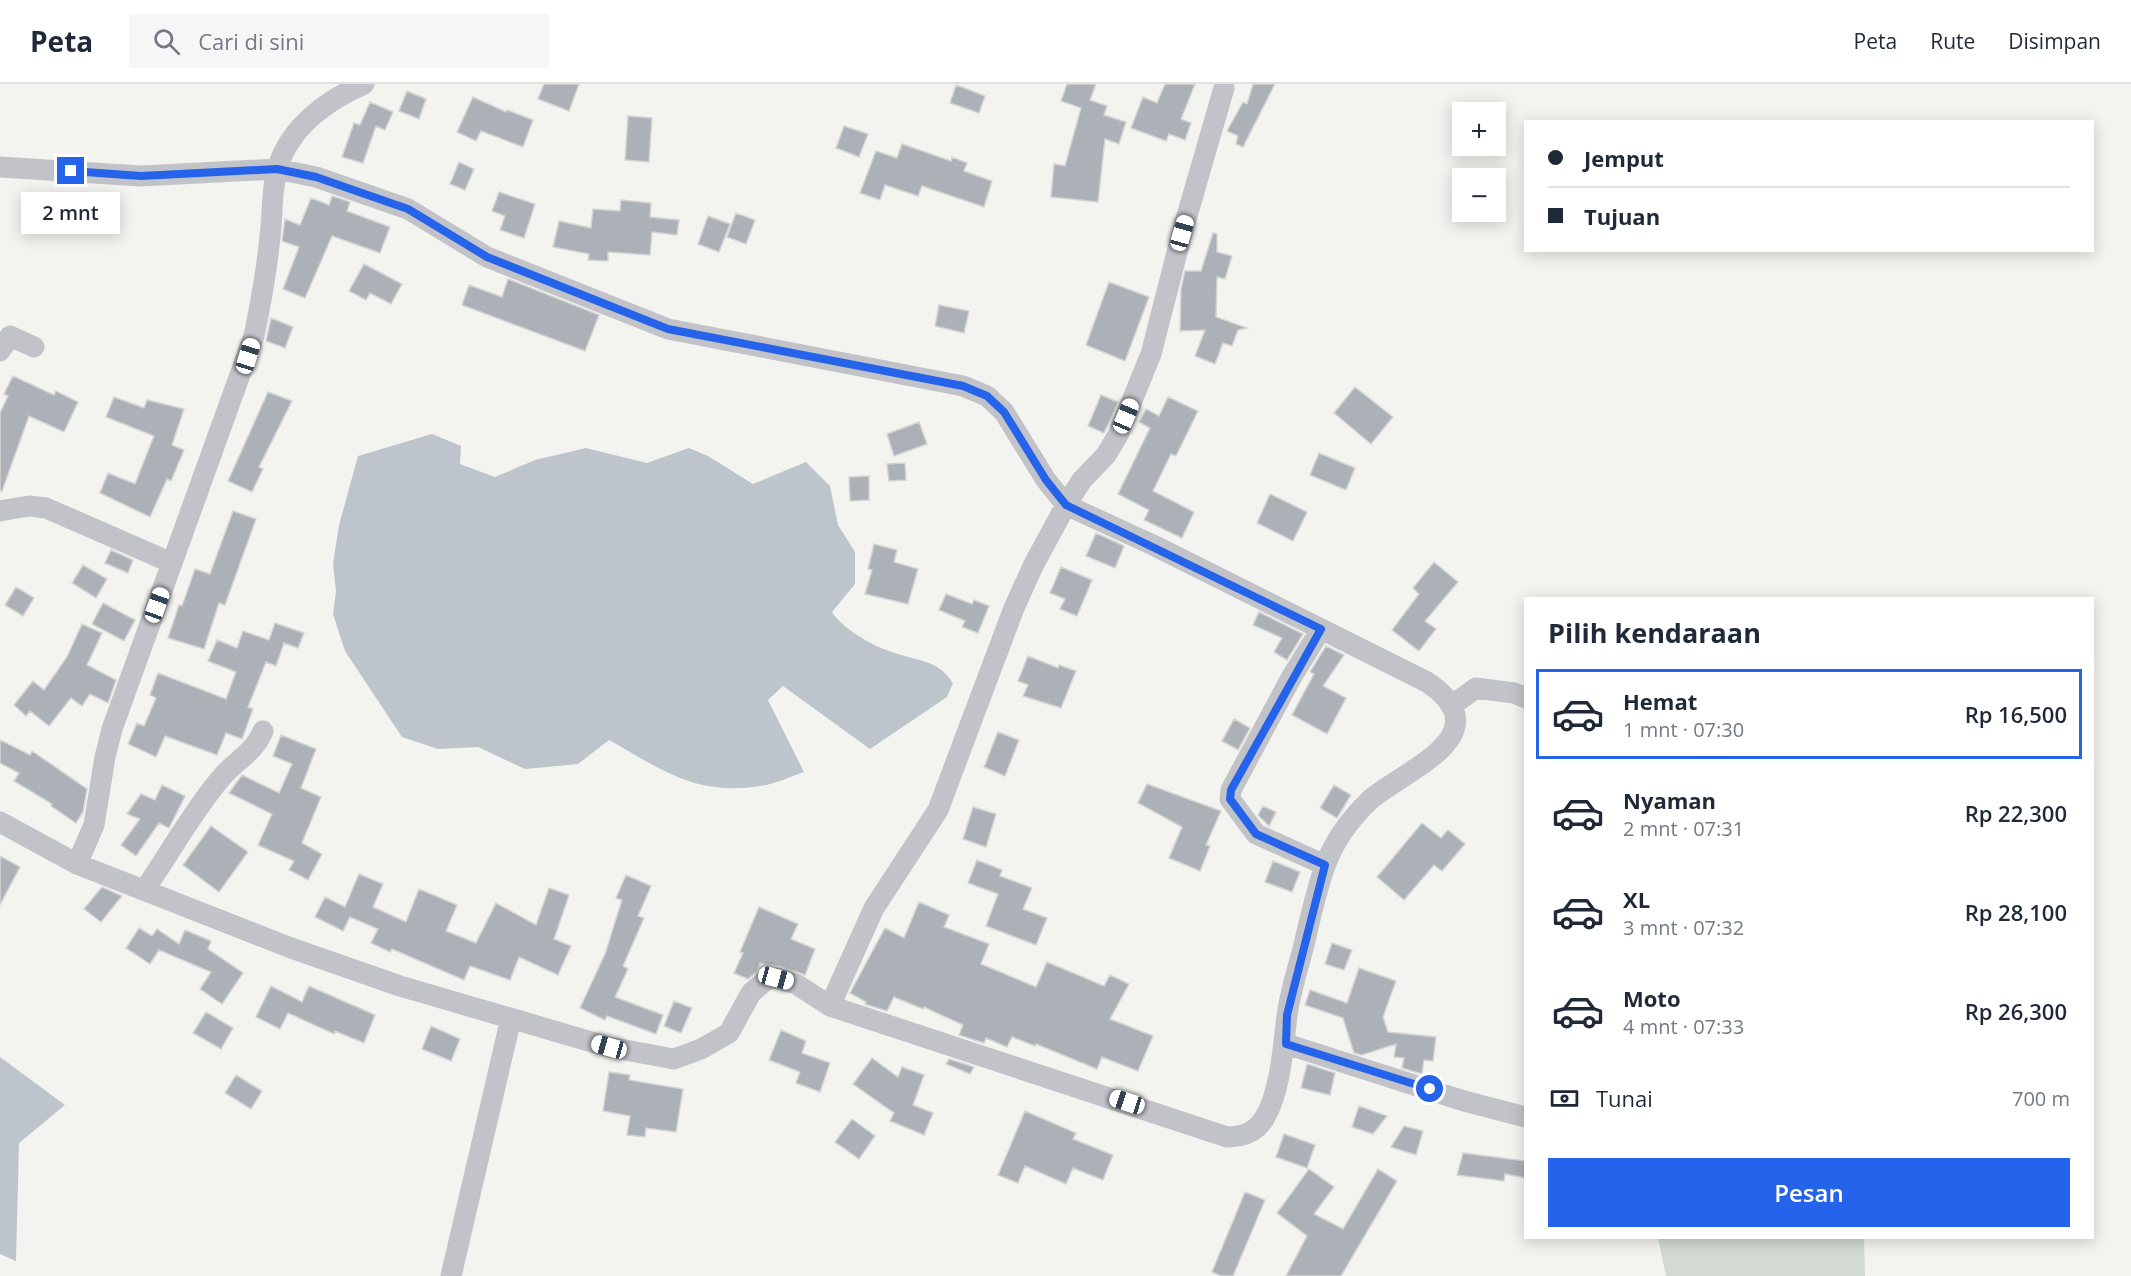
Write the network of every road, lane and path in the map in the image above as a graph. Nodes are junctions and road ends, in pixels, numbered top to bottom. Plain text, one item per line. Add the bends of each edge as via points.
1 (364, 84) edge
2 (1224, 88) dead end
3 (0, 167) edge
4 (277, 169) junction
5 (34, 347) dead end
6 (0, 351) edge
7 (1066, 505) junction
8 (0, 511) edge
9 (172, 563) junction
10 (1321, 629) junction
11 (1524, 697) edge
12 (1451, 706) junction
13 (263, 731) dead end
14 (0, 822) edge
15 (77, 864) junction
16 (1325, 865) junction
17 (145, 890) junction
18 (830, 1006) junction
19 (511, 1018) junction
20 (1286, 1044) junction
21 (1524, 1116) edge
22 (450, 1276) edge

1 - 4 street via 313,114 285,149
2 - 7 street via 1151,354 1112,447
3 - 4 street via 141,176
4 - 7 street via 359,190 408,209 487,257 668,329 963,386 987,396 1004,412
4 - 9 street via 265,284 254,336
5 - 6 street via 8,336
7 - 10 street
7 - 18 street via 1014,608 938,810 874,908
8 - 9 street via 29,506 46,508
9 - 15 street via 112,729 94,825
10 - 12 street via 1427,682
10 - 16 street via 1231,790 1230,799 1256,834
11 - 12 street via 1476,688
12 - 16 street via 1455,720 1443,749 1361,809 1340,836
13 - 17 street via 250,753 211,791
14 - 15 street
15 - 17 street
16 - 20 street via 1287,1015
17 - 19 street via 302,952
18 - 19 street via 796,984 776,978 766,980 750,993 729,1034 674,1059 609,1047
18 - 20 street via 1227,1137 1248,1134 1265,1119
19 - 22 street
20 - 21 street

